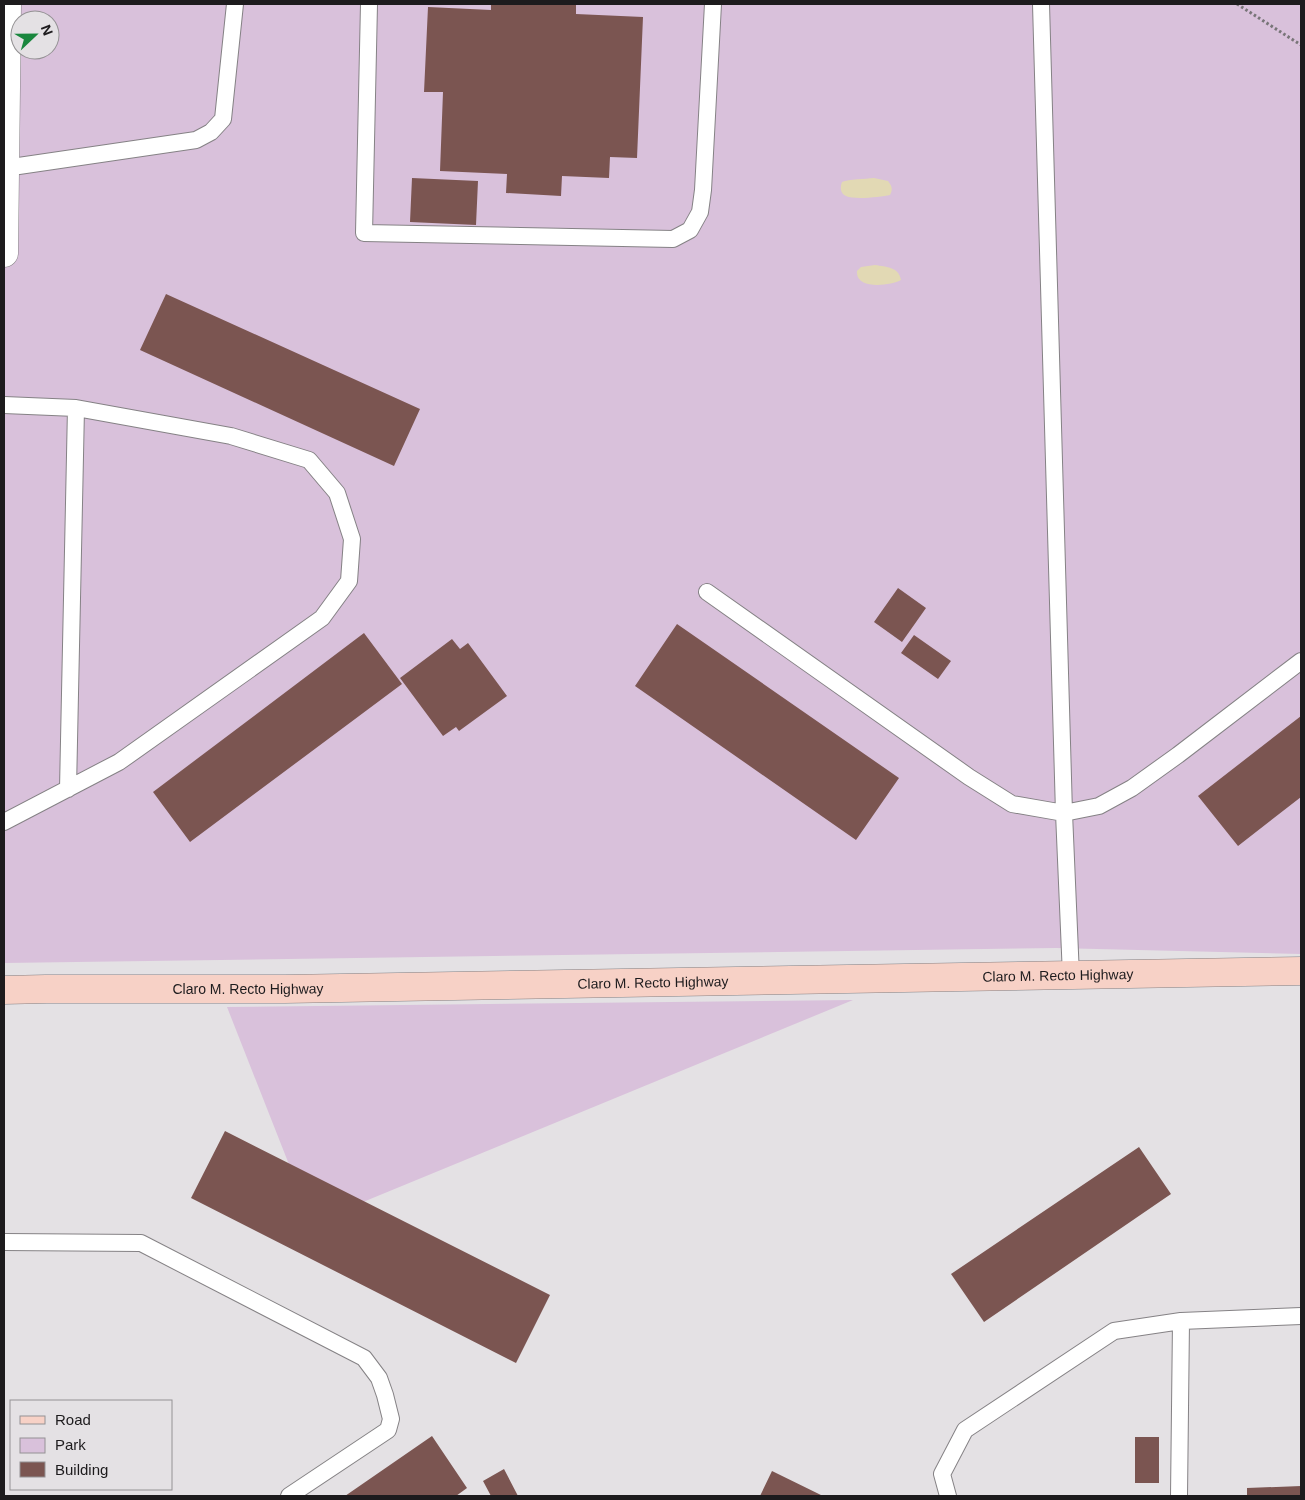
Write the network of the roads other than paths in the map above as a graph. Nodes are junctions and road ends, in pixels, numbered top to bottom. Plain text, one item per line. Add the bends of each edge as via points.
1 (7, 4) edge
2 (235, 4) edge
3 (369, 4) edge
4 (713, 4) edge
5 (1041, 4) edge
6 (5, 168) junction
7 (4, 253) edge
8 (4, 405) edge
9 (76, 408) junction
10 (707, 592) dead end
11 (1301, 661) edge
12 (68, 789) junction
13 (1064, 813) junction
14 (4, 822) edge
15 (1301, 971) edge
16 (1071, 976) junction
17 (4, 990) edge
18 (4, 1242) edge
19 (1301, 1316) edge
20 (1181, 1321) junction
21 (289, 1496) edge
22 (948, 1496) edge
23 (1179, 1496) edge

1 - 6 street
2 - 6 lane via 223,119 211,132 196,140
3 - 4 lane via 364,233 673,239 690,230 700,212
5 - 13 lane
6 - 7 street
8 - 9 lane
9 - 12 lane
9 - 12 lane via 231,436 309,460 338,493 352,539 349,581 322,618 119,762
10 - 13 lane via 1012,804
11 - 13 lane via 1132,788 1098,806
12 - 14 lane
13 - 16 lane
15 - 16 main road, Claro M. Recto Highway
16 - 17 main road, Claro M. Recto Highway via 295,989
18 - 21 lane via 141,1243 364,1358 379,1378 386,1395 391,1418 388,1430
19 - 20 lane
20 - 22 lane via 1114,1331 965,1430 942,1474
20 - 23 lane

